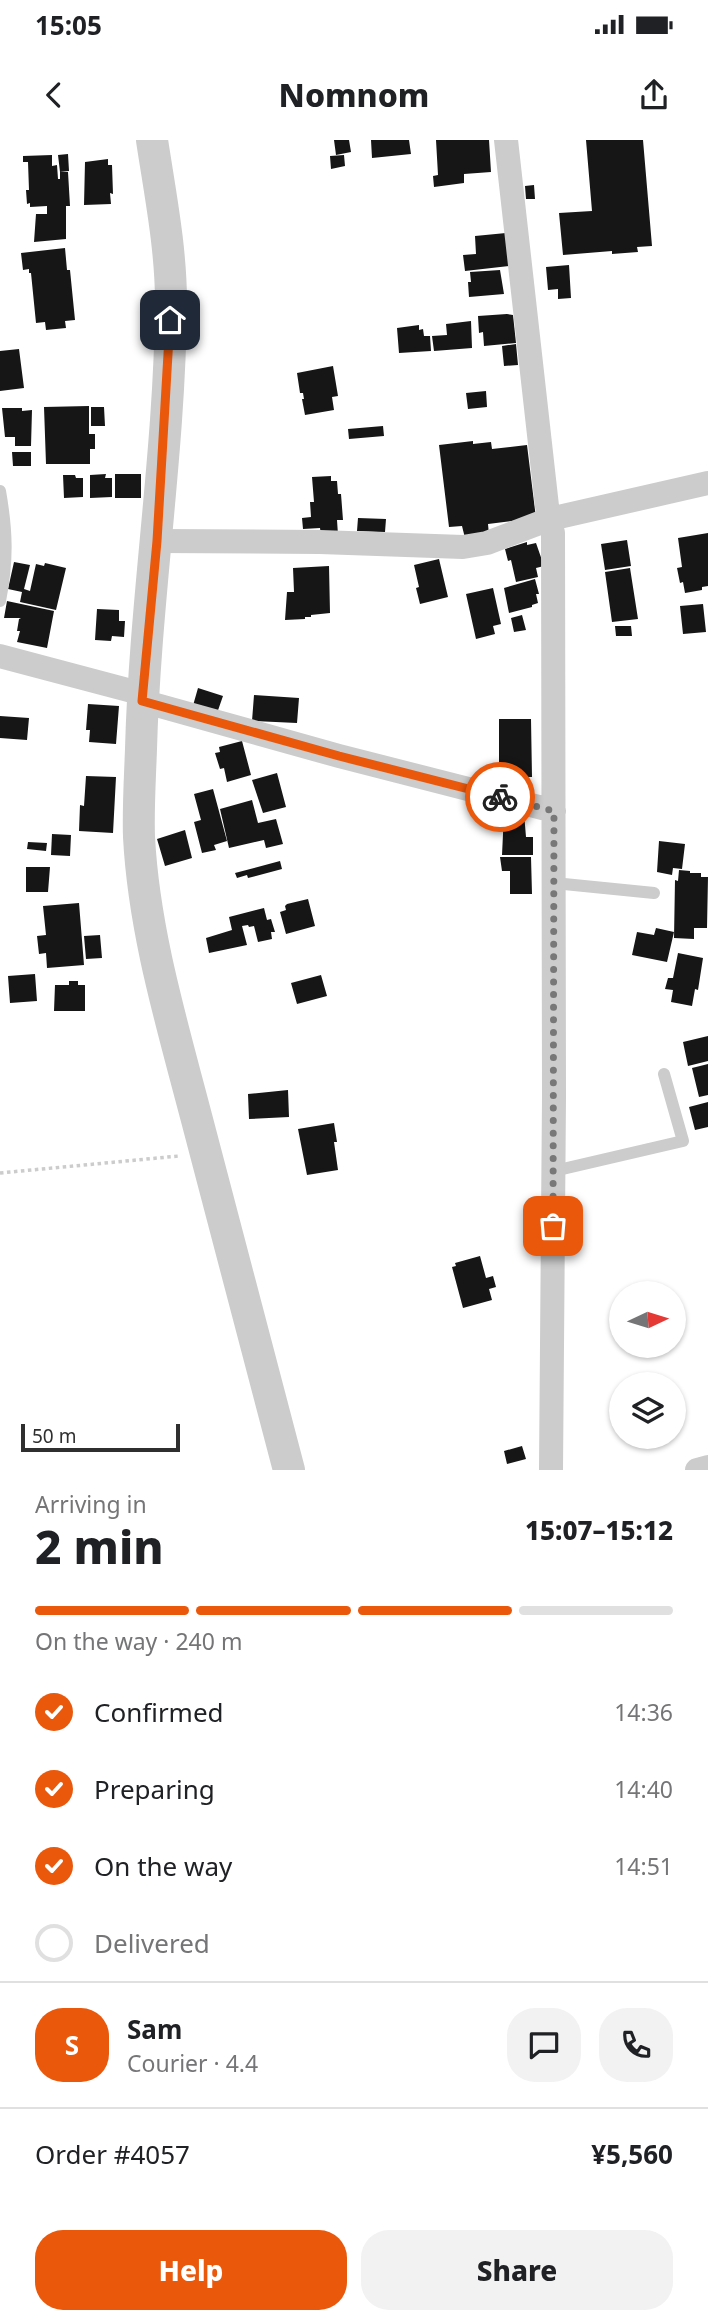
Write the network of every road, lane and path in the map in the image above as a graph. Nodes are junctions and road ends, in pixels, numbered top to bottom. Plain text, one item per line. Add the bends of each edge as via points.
1 (152, 140) edge
2 (506, 140) edge
3 (708, 483) edge
4 (0, 491) edge
5 (550, 519) junction
6 (157, 541) junction
7 (0, 601) edge
8 (0, 656) edge
9 (143, 697) junction
10 (554, 811) junction
11 (554, 883) junction
12 (654, 893) dead end
13 (664, 1074) dead end
14 (206, 1153) junction
15 (554, 1171) junction
16 (0, 1173) edge
17 (708, 1468) edge
18 (289, 1470) edge
19 (551, 1470) edge
20 (697, 1470) edge

1 - 6 street via 171,297
2 - 5 street
3 - 5 street
4 - 7 lane via 7,532
5 - 6 street via 487,543 463,547
5 - 10 street
6 - 9 street
8 - 9 street
9 - 10 street via 339,756
9 - 14 street via 142,873 151,932
10 - 11 street
11 - 12 lane
11 - 15 street
13 - 15 lane via 683,1140
14 - 16 path
14 - 18 street
15 - 19 street
17 - 20 street

